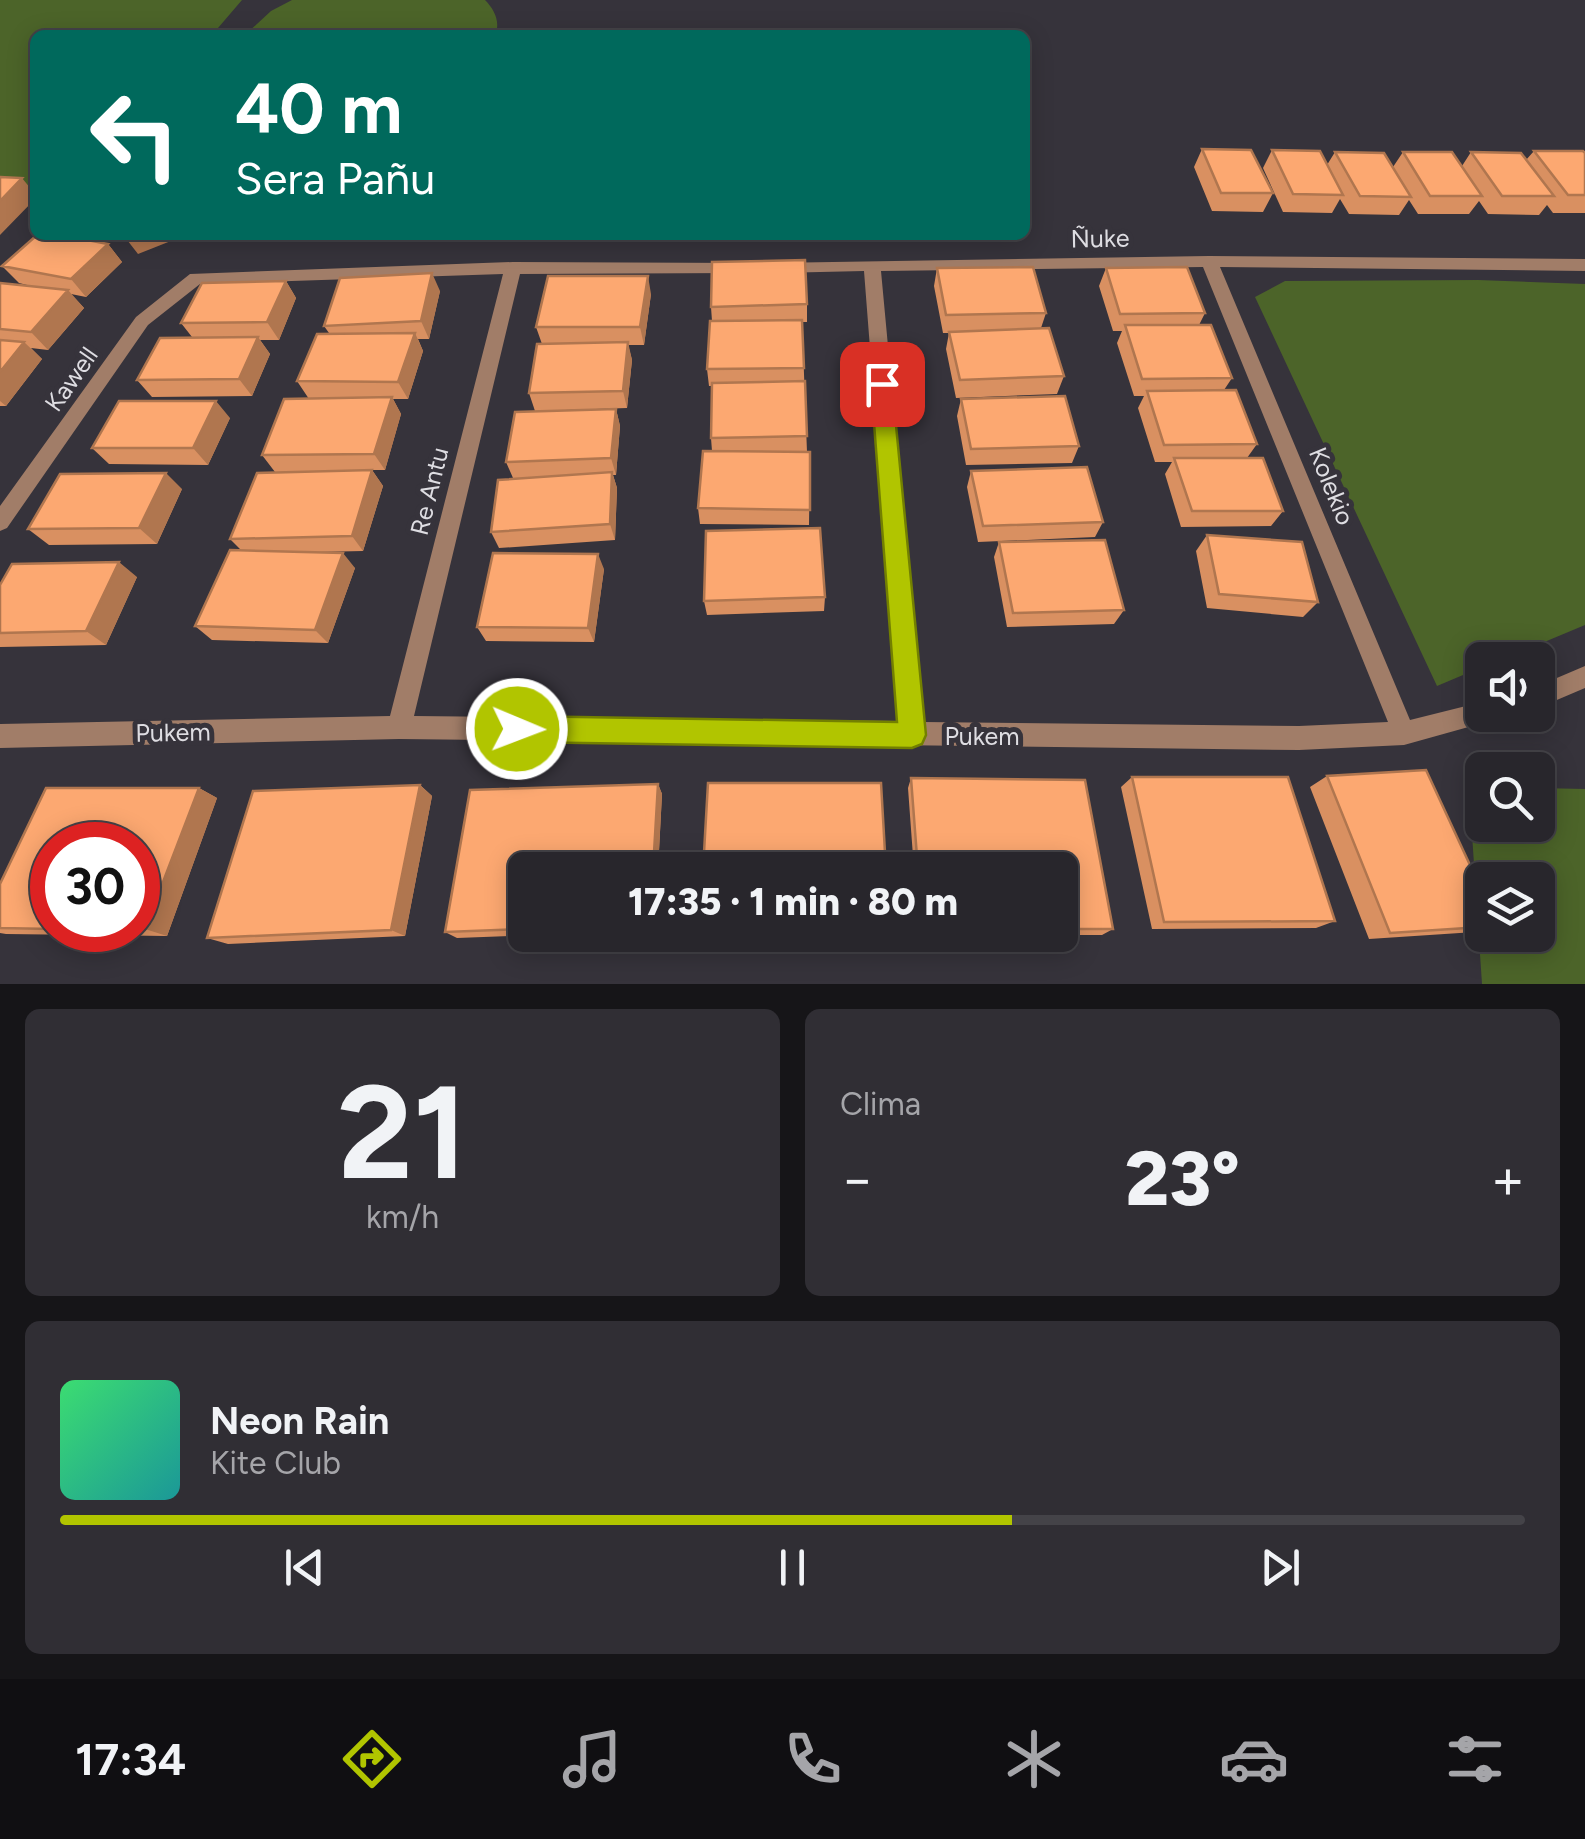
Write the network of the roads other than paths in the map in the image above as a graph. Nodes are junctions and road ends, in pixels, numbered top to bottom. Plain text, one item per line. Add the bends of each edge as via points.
1 (1209, 261) junction
2 (1585, 265) edge
3 (872, 266) junction
4 (513, 268) junction
5 (196, 278) joint
6 (0, 522) edge
7 (1585, 677) edge
8 (1555, 690) edge
9 (1465, 717) edge
10 (398, 727) junction
11 (1404, 733) junction
12 (912, 735) junction
13 (0, 736) edge

1 - 2 street, Ñuke
1 - 3 street, Ñuke
1 - 11 street, Kolekio
3 - 4 street, Ñuke
3 - 12 street
4 - 5 street, Ñuke
4 - 10 street, Re Antu
5 - 6 street, Kawell via 142,321
7 - 8 street
9 - 11 street, Pukem
10 - 12 street, Pukem
10 - 13 street, Pukem
11 - 12 street, Pukem

